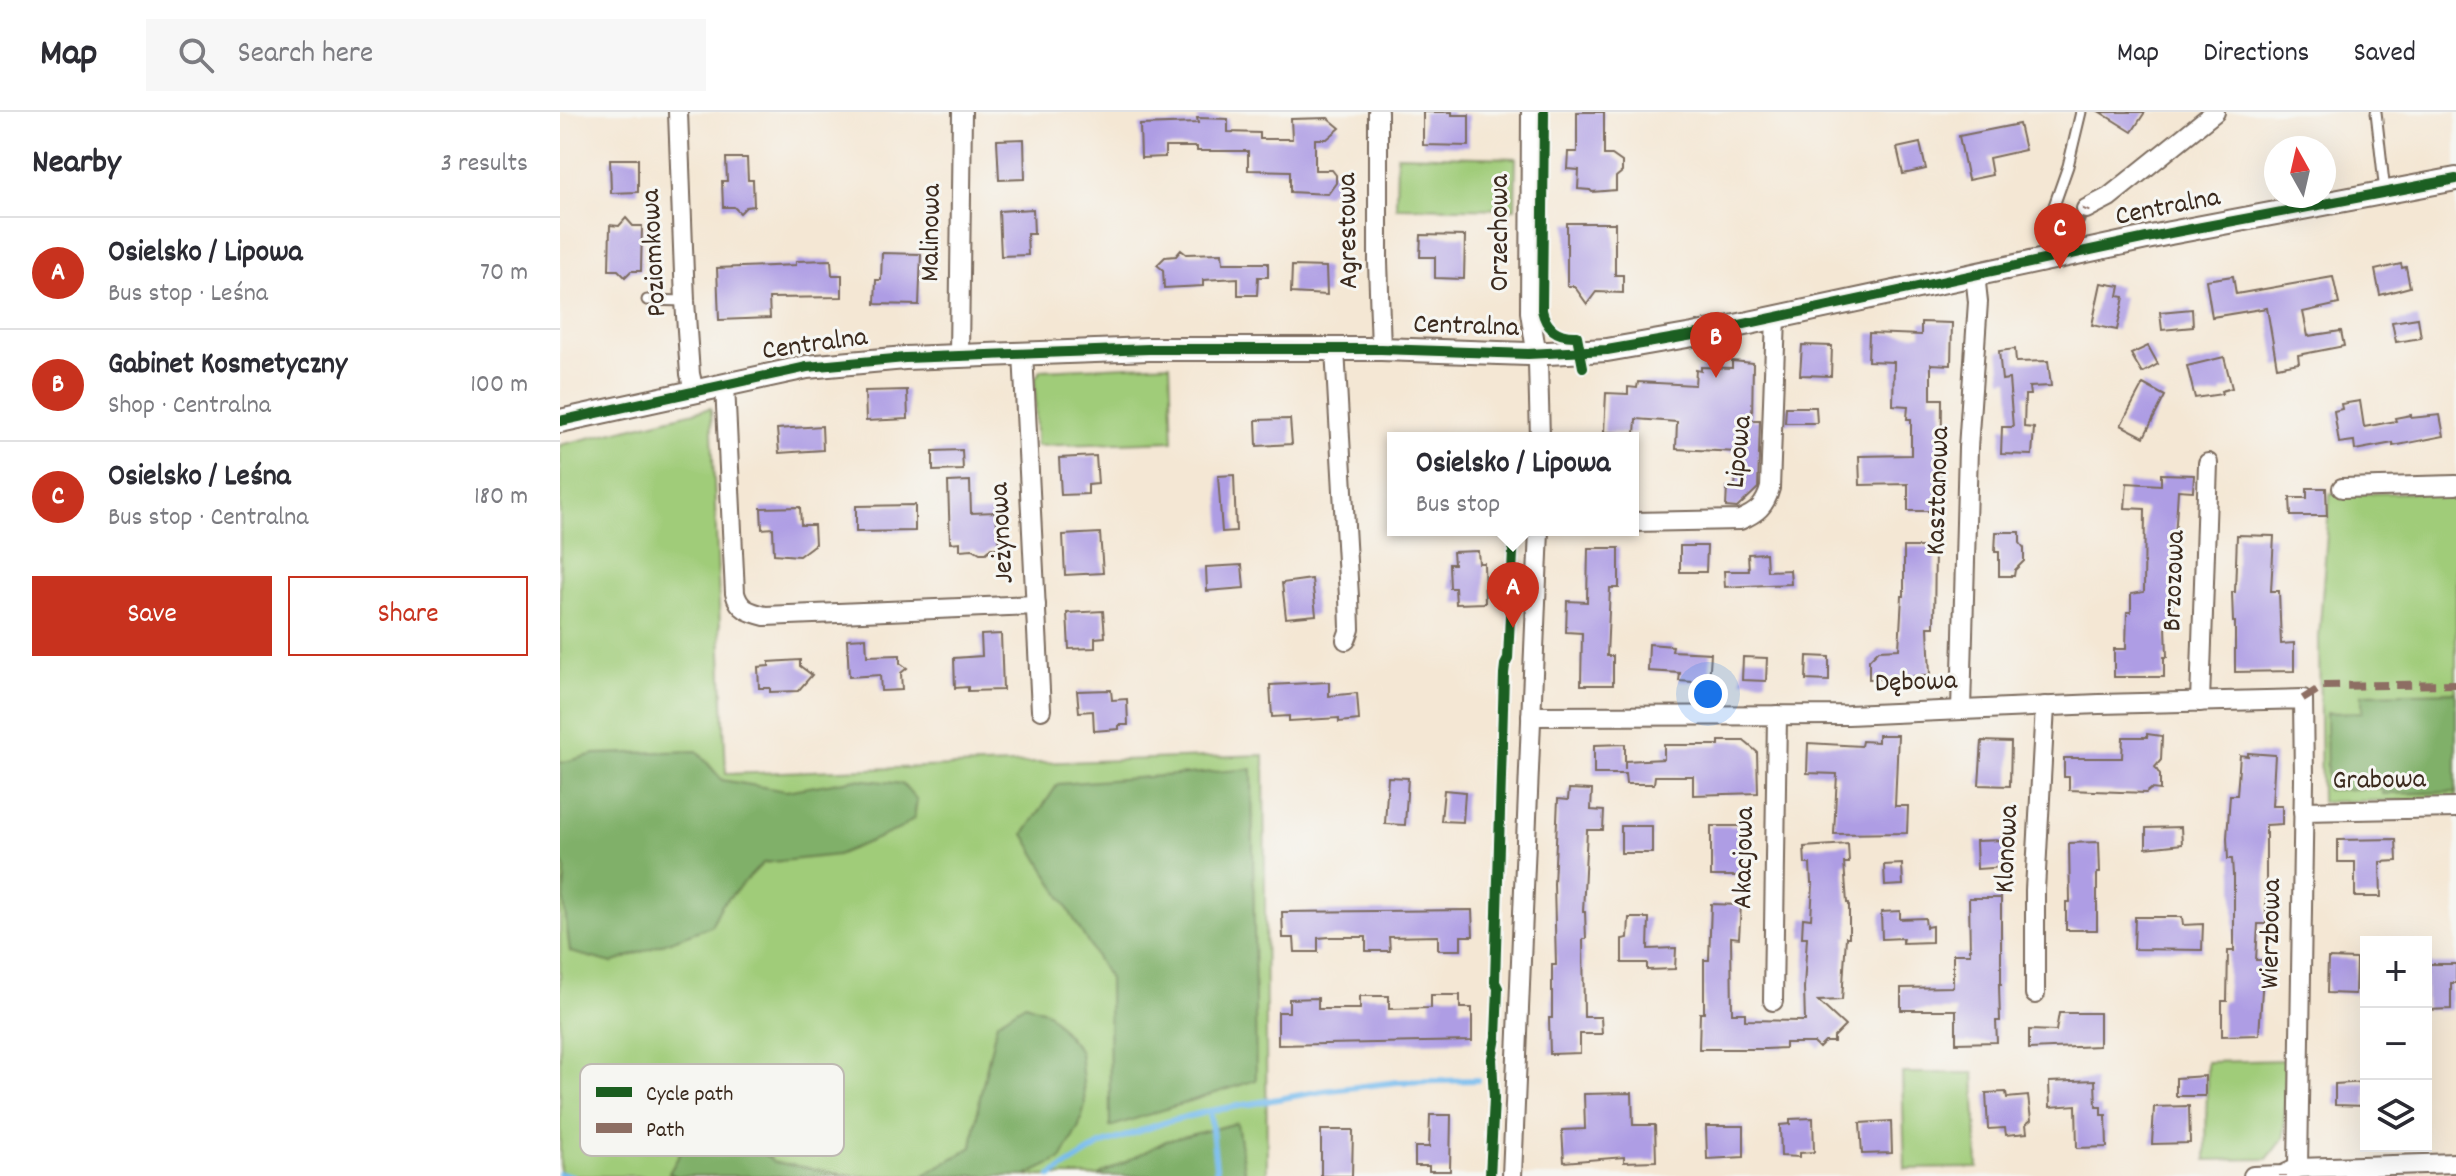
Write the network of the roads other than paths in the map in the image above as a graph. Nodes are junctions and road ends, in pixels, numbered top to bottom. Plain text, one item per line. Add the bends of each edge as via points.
1 (678, 112) edge
2 (962, 112) edge
3 (1378, 112) edge
4 (1531, 112) edge
5 (2081, 112) edge
6 (2215, 112) edge
7 (2376, 112) edge
8 (2456, 179) edge
9 (2385, 192) junction
10 (2086, 209) dead end
11 (2056, 257) junction
12 (1975, 274) junction
13 (647, 300) dead end
14 (685, 301) junction
15 (1776, 317) junction
16 (1335, 349) junction
17 (1381, 349) junction
18 (1023, 353) junction
19 (1536, 354) junction
20 (959, 355) junction
21 (725, 385) junction
22 (694, 391) junction
23 (560, 421) edge
24 (1540, 432) edge
25 (2208, 463) dead end
26 (2456, 485) edge
27 (2342, 488) dead end
28 (1639, 522) edge
29 (1539, 536) edge
30 (1036, 605) junction
31 (1346, 640) dead end
32 (2303, 699) joint
33 (2200, 702) junction
34 (2045, 706) junction
35 (1041, 710) dead end
36 (1961, 710) junction
37 (1777, 715) junction
38 (1531, 716) junction
39 (2456, 808) edge
40 (2303, 811) junction
41 (2035, 994) dead end
42 (1773, 1001) dead end
43 (2456, 1163) edge
44 (2288, 1173) edge
45 (1512, 1176) edge
46 (2253, 1176) edge

1 - 14 street, Poziomkowa
2 - 20 street, Malinowa
3 - 17 street, Agrestowa
4 - 19 street, Orzechowa via 1530,298
5 - 11 lane via 2050,217
6 - 10 street via 2109,197
7 - 9 lane
8 - 9 street, Centralna
9 - 11 street, Centralna
11 - 12 street, Centralna
12 - 15 street, Centralna
12 - 36 street, Kasztanowa
13 - 14 lane
14 - 22 street, Poziomkowa
15 - 19 street, Centralna via 1607,350
15 - 28 street, Lipowa via 1770,488 1761,508 1740,520
16 - 17 street, Centralna
16 - 18 street, Centralna
16 - 31 street via 1349,597
17 - 19 street, Centralna
18 - 20 street, Centralna
18 - 30 street, Jeżynowa
19 - 24 street, Orzechowa
20 - 21 street, Centralna via 807,367
21 - 22 street, Centralna
21 - 30 street via 735,593 745,610 765,616
22 - 23 street, Centralna
25 - 33 street, Brzozowa
26 - 27 street
29 - 38 street
30 - 35 street, Jeżynowa
32 - 33 street, Dębowa
32 - 40 street, Wierzbowa
33 - 34 street, Dębowa
34 - 36 street, Dębowa
34 - 41 street, Klonowa
36 - 37 street, Dębowa
37 - 38 street, Dębowa
37 - 42 street, Akacjowa
38 - 45 street
39 - 40 street, Grabowa
40 - 44 street, Wierzbowa
43 - 44 street
44 - 46 street

